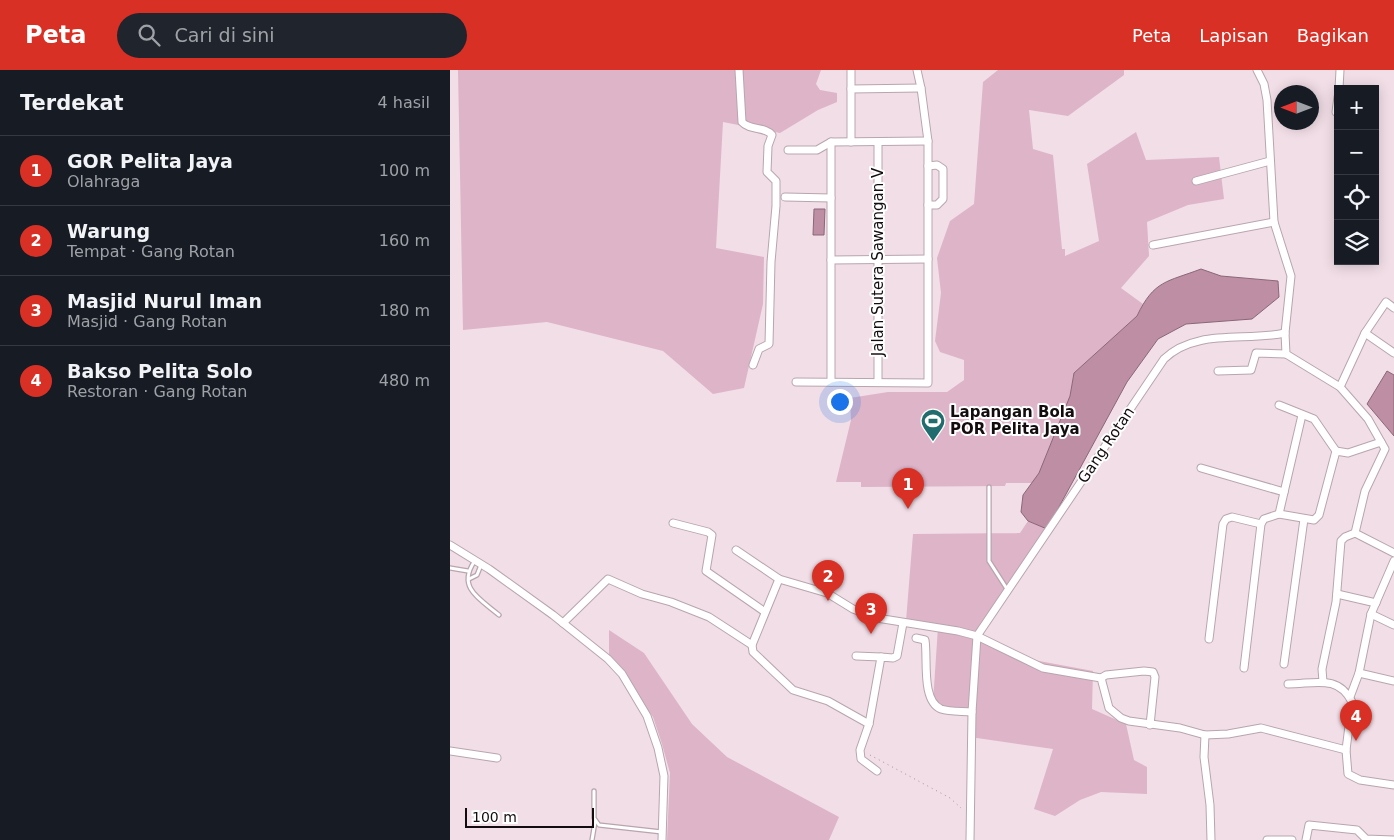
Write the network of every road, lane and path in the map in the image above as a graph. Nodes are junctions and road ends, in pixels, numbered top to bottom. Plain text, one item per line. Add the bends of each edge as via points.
1 (738, 70) edge
2 (851, 70) edge
3 (917, 70) edge
4 (1257, 70) edge
5 (1340, 70) edge
6 (1338, 85) edge
7 (921, 88) junction
8 (851, 89) junction
9 (831, 142) junction
10 (851, 142) junction
11 (878, 142) junction
12 (928, 142) junction
13 (788, 150) dead end
14 (1270, 162) junction
15 (928, 166) junction
16 (1196, 181) dead end
17 (786, 197) dead end
18 (831, 198) junction
19 (928, 206) junction
20 (1274, 222) junction
21 (1153, 245) dead end
22 (878, 259) junction
23 (928, 259) junction
24 (831, 260) junction
25 (1394, 308) edge
26 (1285, 333) junction
27 (1365, 333) junction
28 (1394, 353) edge
29 (1286, 354) junction
30 (753, 366) dead end
31 (1218, 371) dead end
32 (796, 382) dead end
33 (831, 382) junction
34 (878, 382) junction
35 (1340, 387) junction
36 (1279, 404) dead end
37 (1302, 415) junction
38 (1381, 442) junction
39 (1336, 451) junction
40 (1201, 468) dead end
41 (989, 487) dead end
42 (1284, 492) junction
43 (1279, 514) junction
44 (1304, 519) junction
45 (673, 523) dead end
46 (1261, 524) junction
47 (1355, 533) junction
48 (450, 545) edge
49 (736, 550) dead end
50 (1394, 553) edge
51 (475, 560) junction
52 (1394, 561) edge
53 (482, 565) junction
54 (450, 568) edge
55 (468, 571) junction
56 (469, 579) junction
57 (779, 579) junction
58 (1007, 590) junction
59 (1337, 594) junction
60 (1376, 603) junction
61 (764, 612) junction
62 (1372, 614) junction
63 (499, 615) dead end
64 (563, 623) junction
65 (904, 623) junction
66 (1394, 626) edge
67 (977, 636) junction
68 (916, 638) dead end
69 (1209, 639) dead end
70 (752, 646) junction
71 (856, 656) dead end
72 (881, 657) junction
73 (1284, 664) dead end
74 (1244, 668) dead end
75 (1359, 673) junction
76 (1101, 678) junction
77 (1323, 682) junction
78 (1394, 682) edge
79 (1288, 684) dead end
80 (1350, 696) junction
81 (972, 712) junction
82 (869, 724) junction
83 (1150, 725) junction
84 (1205, 735) junction
85 (1346, 750) junction
86 (450, 751) edge
87 (867, 753) dead end
88 (497, 758) dead end
89 (877, 771) dead end
90 (1394, 785) edge
91 (594, 792) dead end
92 (970, 816) junction
93 (596, 822) junction
94 (662, 836) edge
95 (592, 840) edge
96 (970, 840) edge
97 (1211, 840) edge
98 (1267, 840) edge
99 (1292, 840) edge
100 (1306, 840) edge
101 (1393, 840) edge

1 - 30 street via 742,122 745,126 769,131 772,136 768,146 767,172 776,181 769,344 758,350
2 - 8 street
3 - 7 street
4 - 14 street via 1267,100
5 - 6 street
7 - 8 street
7 - 12 street
8 - 10 street
9 - 10 street
9 - 13 street via 816,150
9 - 18 street
10 - 11 street
11 - 12 street
11 - 22 street, Jalan Sutera Sawangan V
12 - 15 street
14 - 16 street
14 - 20 street
15 - 19 street
15 - 19 street via 937,165 943,169 943,199 937,205
17 - 18 street
18 - 24 street
19 - 23 street
20 - 21 street
20 - 26 street via 1291,276
22 - 23 street
22 - 24 street
22 - 34 street, Jalan Sutera Sawangan V
23 - 34 street via 928,383
24 - 33 street
25 - 27 street via 1386,302
26 - 29 street
26 - 58 street, Gang Rotan via 1205,339 1185,344 1170,353 1151,376
27 - 28 street
27 - 35 street
29 - 31 street via 1256,353 1251,370
29 - 35 street
32 - 33 street
33 - 34 street
35 - 38 street via 1368,419
36 - 37 street
37 - 39 street via 1314,420
37 - 42 street
38 - 39 street via 1348,453
38 - 47 street via 1384,453 1365,491
39 - 44 street via 1319,515 1314,520
40 - 42 street
41 - 58 lane via 990,567
42 - 43 street
43 - 44 street
43 - 46 street via 1270,515
44 - 73 street
45 - 61 street via 699,528 712,535 706,571
46 - 69 street via 1232,517 1222,524
46 - 74 street
47 - 50 street
47 - 59 street via 1341,541
48 - 51 street
49 - 57 street
51 - 53 street
51 - 55 lane
52 - 60 street
53 - 56 lane via 477,575
53 - 64 street
54 - 55 lane
55 - 56 lane
56 - 63 lane via 470,590
57 - 61 street
57 - 65 street via 827,593 853,609 877,618
58 - 67 street, Gang Rotan
59 - 60 street
59 - 77 street via 1322,669
60 - 62 street
61 - 70 street
62 - 66 street
62 - 75 street
64 - 70 street via 608,579 709,617
64 - 94 street via 622,674 647,716 664,776
65 - 67 street
65 - 72 street via 897,656
67 - 76 street via 1043,668
67 - 81 street, Gang Rotan
68 - 81 street via 925,640 928,694 932,703 944,710
70 - 82 street via 753,652 793,690 828,701
71 - 72 street
72 - 82 street
75 - 78 street
75 - 80 street
76 - 83 street via 1109,708 1114,713 1120,718
76 - 83 street via 1153,672
77 - 79 street
77 - 80 street via 1337,684
80 - 85 street via 1352,709
81 - 92 street, Gang Rotan
82 - 89 street via 860,755
83 - 84 street
84 - 85 street via 1262,728
84 - 97 street
85 - 90 street via 1349,775
86 - 88 street
87 - 92 path via 950,798
91 - 93 lane
92 - 96 street, Gang Rotan
93 - 94 lane
93 - 95 lane
98 - 99 street
100 - 101 street via 1309,825 1357,830 1366,839

